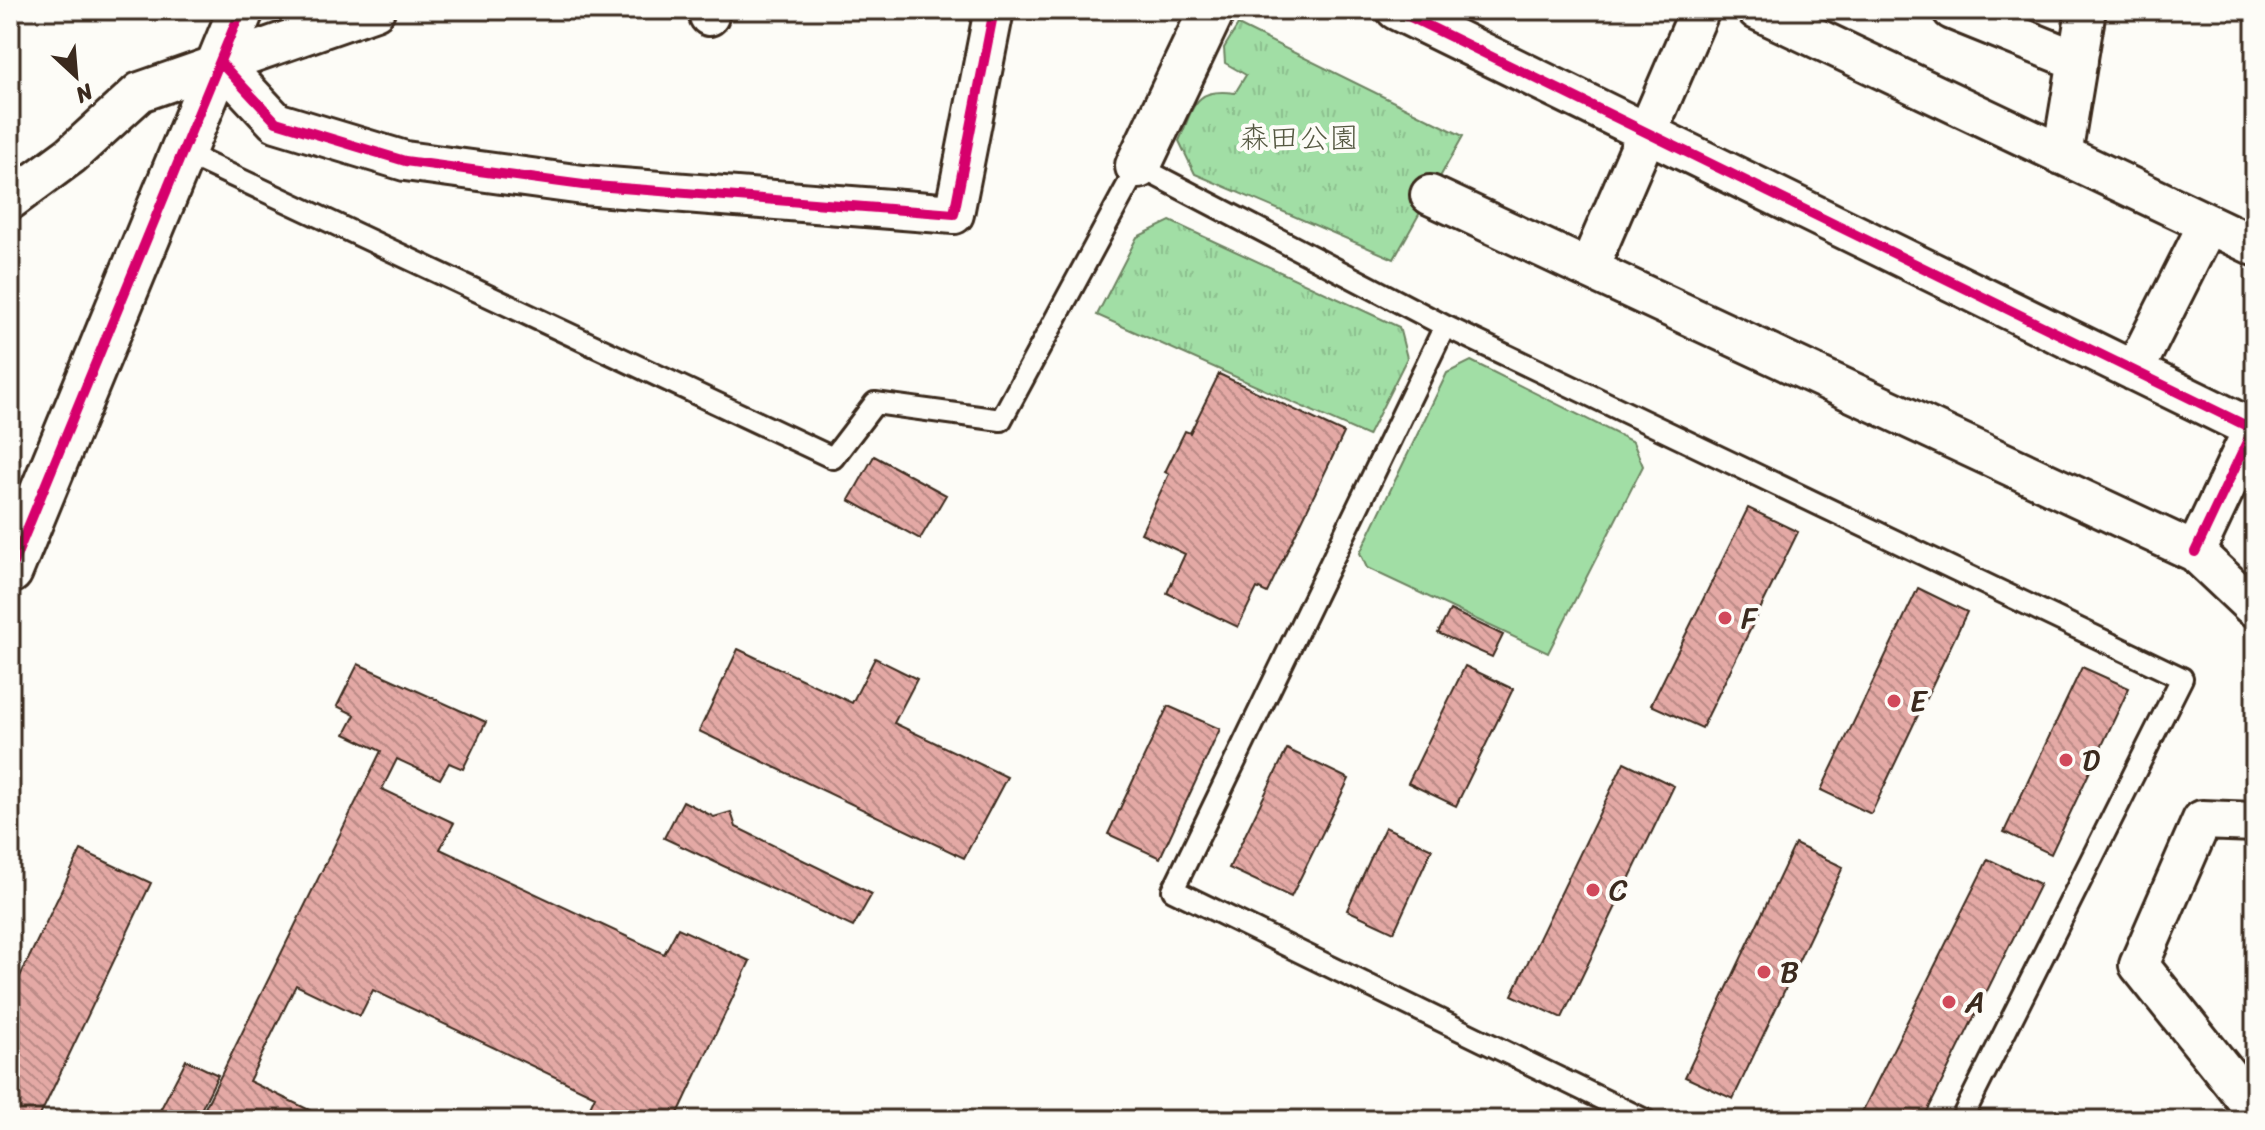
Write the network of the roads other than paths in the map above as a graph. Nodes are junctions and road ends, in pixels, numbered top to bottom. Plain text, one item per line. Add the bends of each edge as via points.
1 (241, 10) edge
2 (375, 10) edge
3 (994, 10) edge
4 (1212, 10) edge
5 (1396, 10) edge
6 (1700, 10) edge
7 (1757, 10) edge
8 (1952, 10) edge
9 (2086, 10) edge
10 (2078, 61) junction
11 (220, 62) junction
12 (1647, 131) junction
13 (184, 153) junction
14 (2062, 155) junction
15 (1138, 166) junction
16 (1430, 195) dead end
17 (10, 200) edge
18 (2208, 224) junction
19 (2255, 246) edge
20 (1589, 267) junction
21 (1445, 326) junction
22 (2134, 371) junction
23 (2195, 552) junction
24 (10, 571) edge
25 (2252, 606) dead end
26 (2255, 822) edge
27 (2255, 1110) edge
28 (1645, 1120) edge
29 (1961, 1120) edge

1 - 11 street
2 - 11 street
3 - 11 street via 954,214 583,185 405,161 276,122
4 - 15 street
5 - 12 street
6 - 12 street
7 - 14 street
8 - 10 street
9 - 10 street
10 - 14 street
11 - 13 street
11 - 17 street via 140,92 71,155
12 - 20 street
12 - 22 street
13 - 15 lane via 833,458 875,403 1001,420
13 - 24 street
14 - 18 street
15 - 21 lane
16 - 20 street
18 - 19 street
18 - 22 street
20 - 23 street
21 - 28 lane via 1173,890
21 - 29 lane via 2182,678
22 - 23 street via 2253,429
23 - 25 street
26 - 27 street via 2202,820 2139,965

